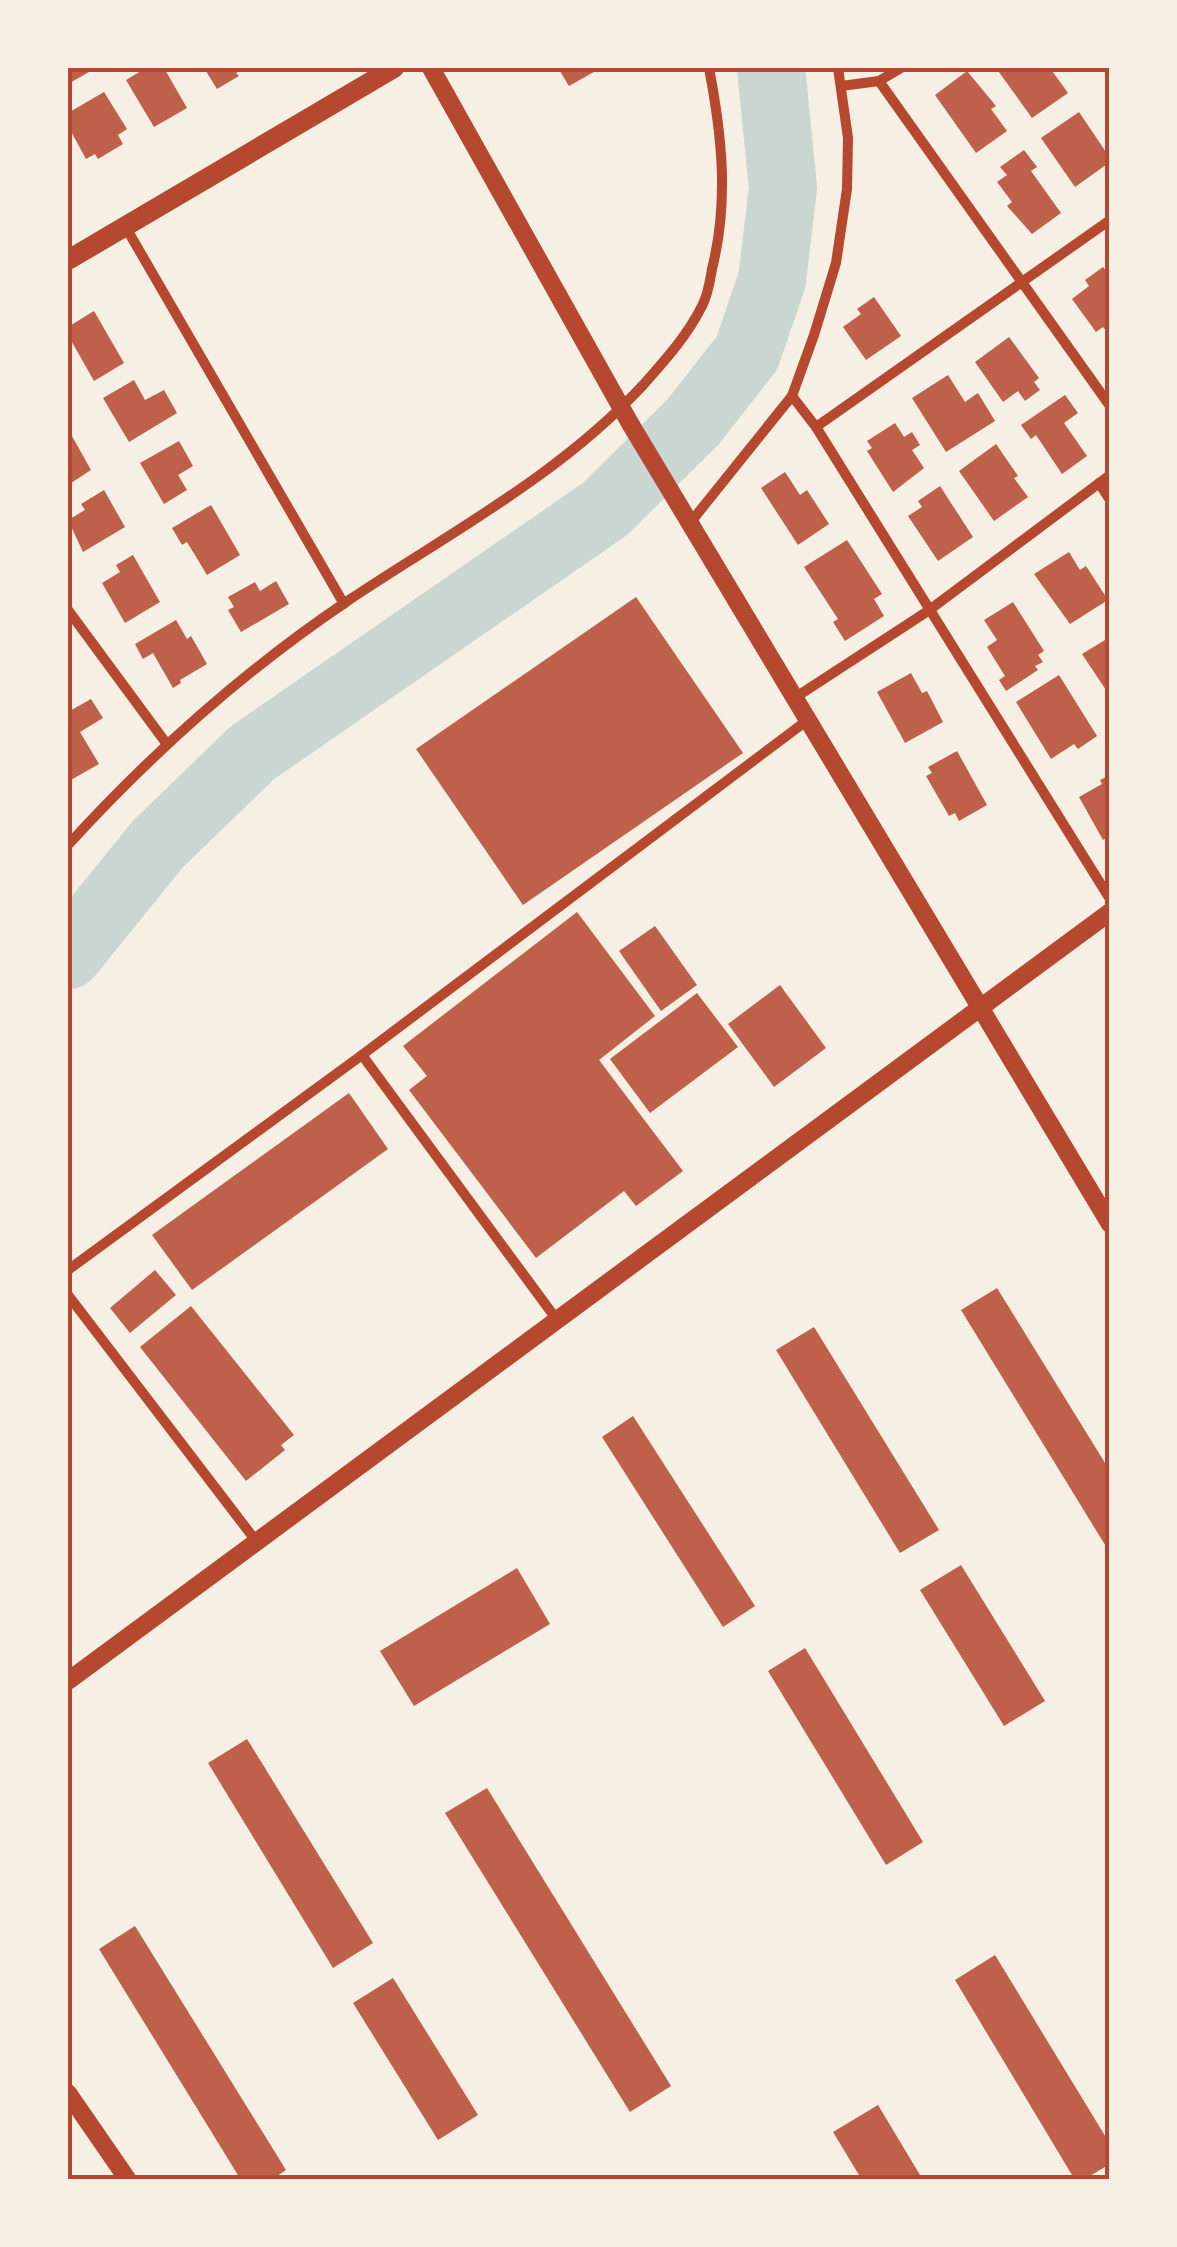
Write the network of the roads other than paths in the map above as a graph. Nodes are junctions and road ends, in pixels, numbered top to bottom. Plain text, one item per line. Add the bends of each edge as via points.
1 (394, 68) edge
2 (431, 68) edge
3 (709, 68) edge
4 (838, 68) edge
5 (901, 68) edge
6 (879, 82) junction
7 (841, 86) junction
8 (1110, 220) edge
9 (126, 226) junction
10 (68, 260) edge
11 (1024, 281) junction
12 (792, 396) junction
13 (1110, 406) edge
14 (626, 416) junction
15 (816, 428) junction
16 (1110, 476) edge
17 (1099, 483) junction
18 (1110, 500) edge
19 (690, 523) junction
20 (344, 604) junction
21 (68, 610) edge
22 (928, 611) junction
23 (796, 697) junction
24 (809, 719) junction
25 (166, 743) junction
26 (68, 845) edge
27 (1110, 899) edge
28 (1110, 912) edge
29 (981, 1008) junction
30 (362, 1055) junction
31 (1110, 1224) edge
32 (68, 1270) edge
33 (68, 1295) edge
34 (556, 1320) junction
35 (256, 1541) junction
36 (68, 1680) edge
37 (68, 2093) edge
38 (128, 2180) edge

1 - 9 main road
2 - 14 street
3 - 14 street via 722,152 722,230 704,302
4 - 7 street
5 - 6 street
6 - 7 street
6 - 11 street
7 - 12 street via 848,138 836,263
8 - 11 street
9 - 10 main road
9 - 20 street
11 - 13 street
11 - 15 street
12 - 15 street
12 - 19 street
14 - 19 street
14 - 20 street
15 - 22 street
16 - 17 street
17 - 18 street
17 - 22 street
19 - 23 street
20 - 25 street
21 - 25 street
22 - 23 street
22 - 27 street
23 - 24 street
24 - 29 street
24 - 30 street
25 - 26 street
28 - 29 street
29 - 31 street
29 - 34 street
30 - 32 street
30 - 34 street
33 - 35 street
34 - 35 street
35 - 36 street
37 - 38 street

